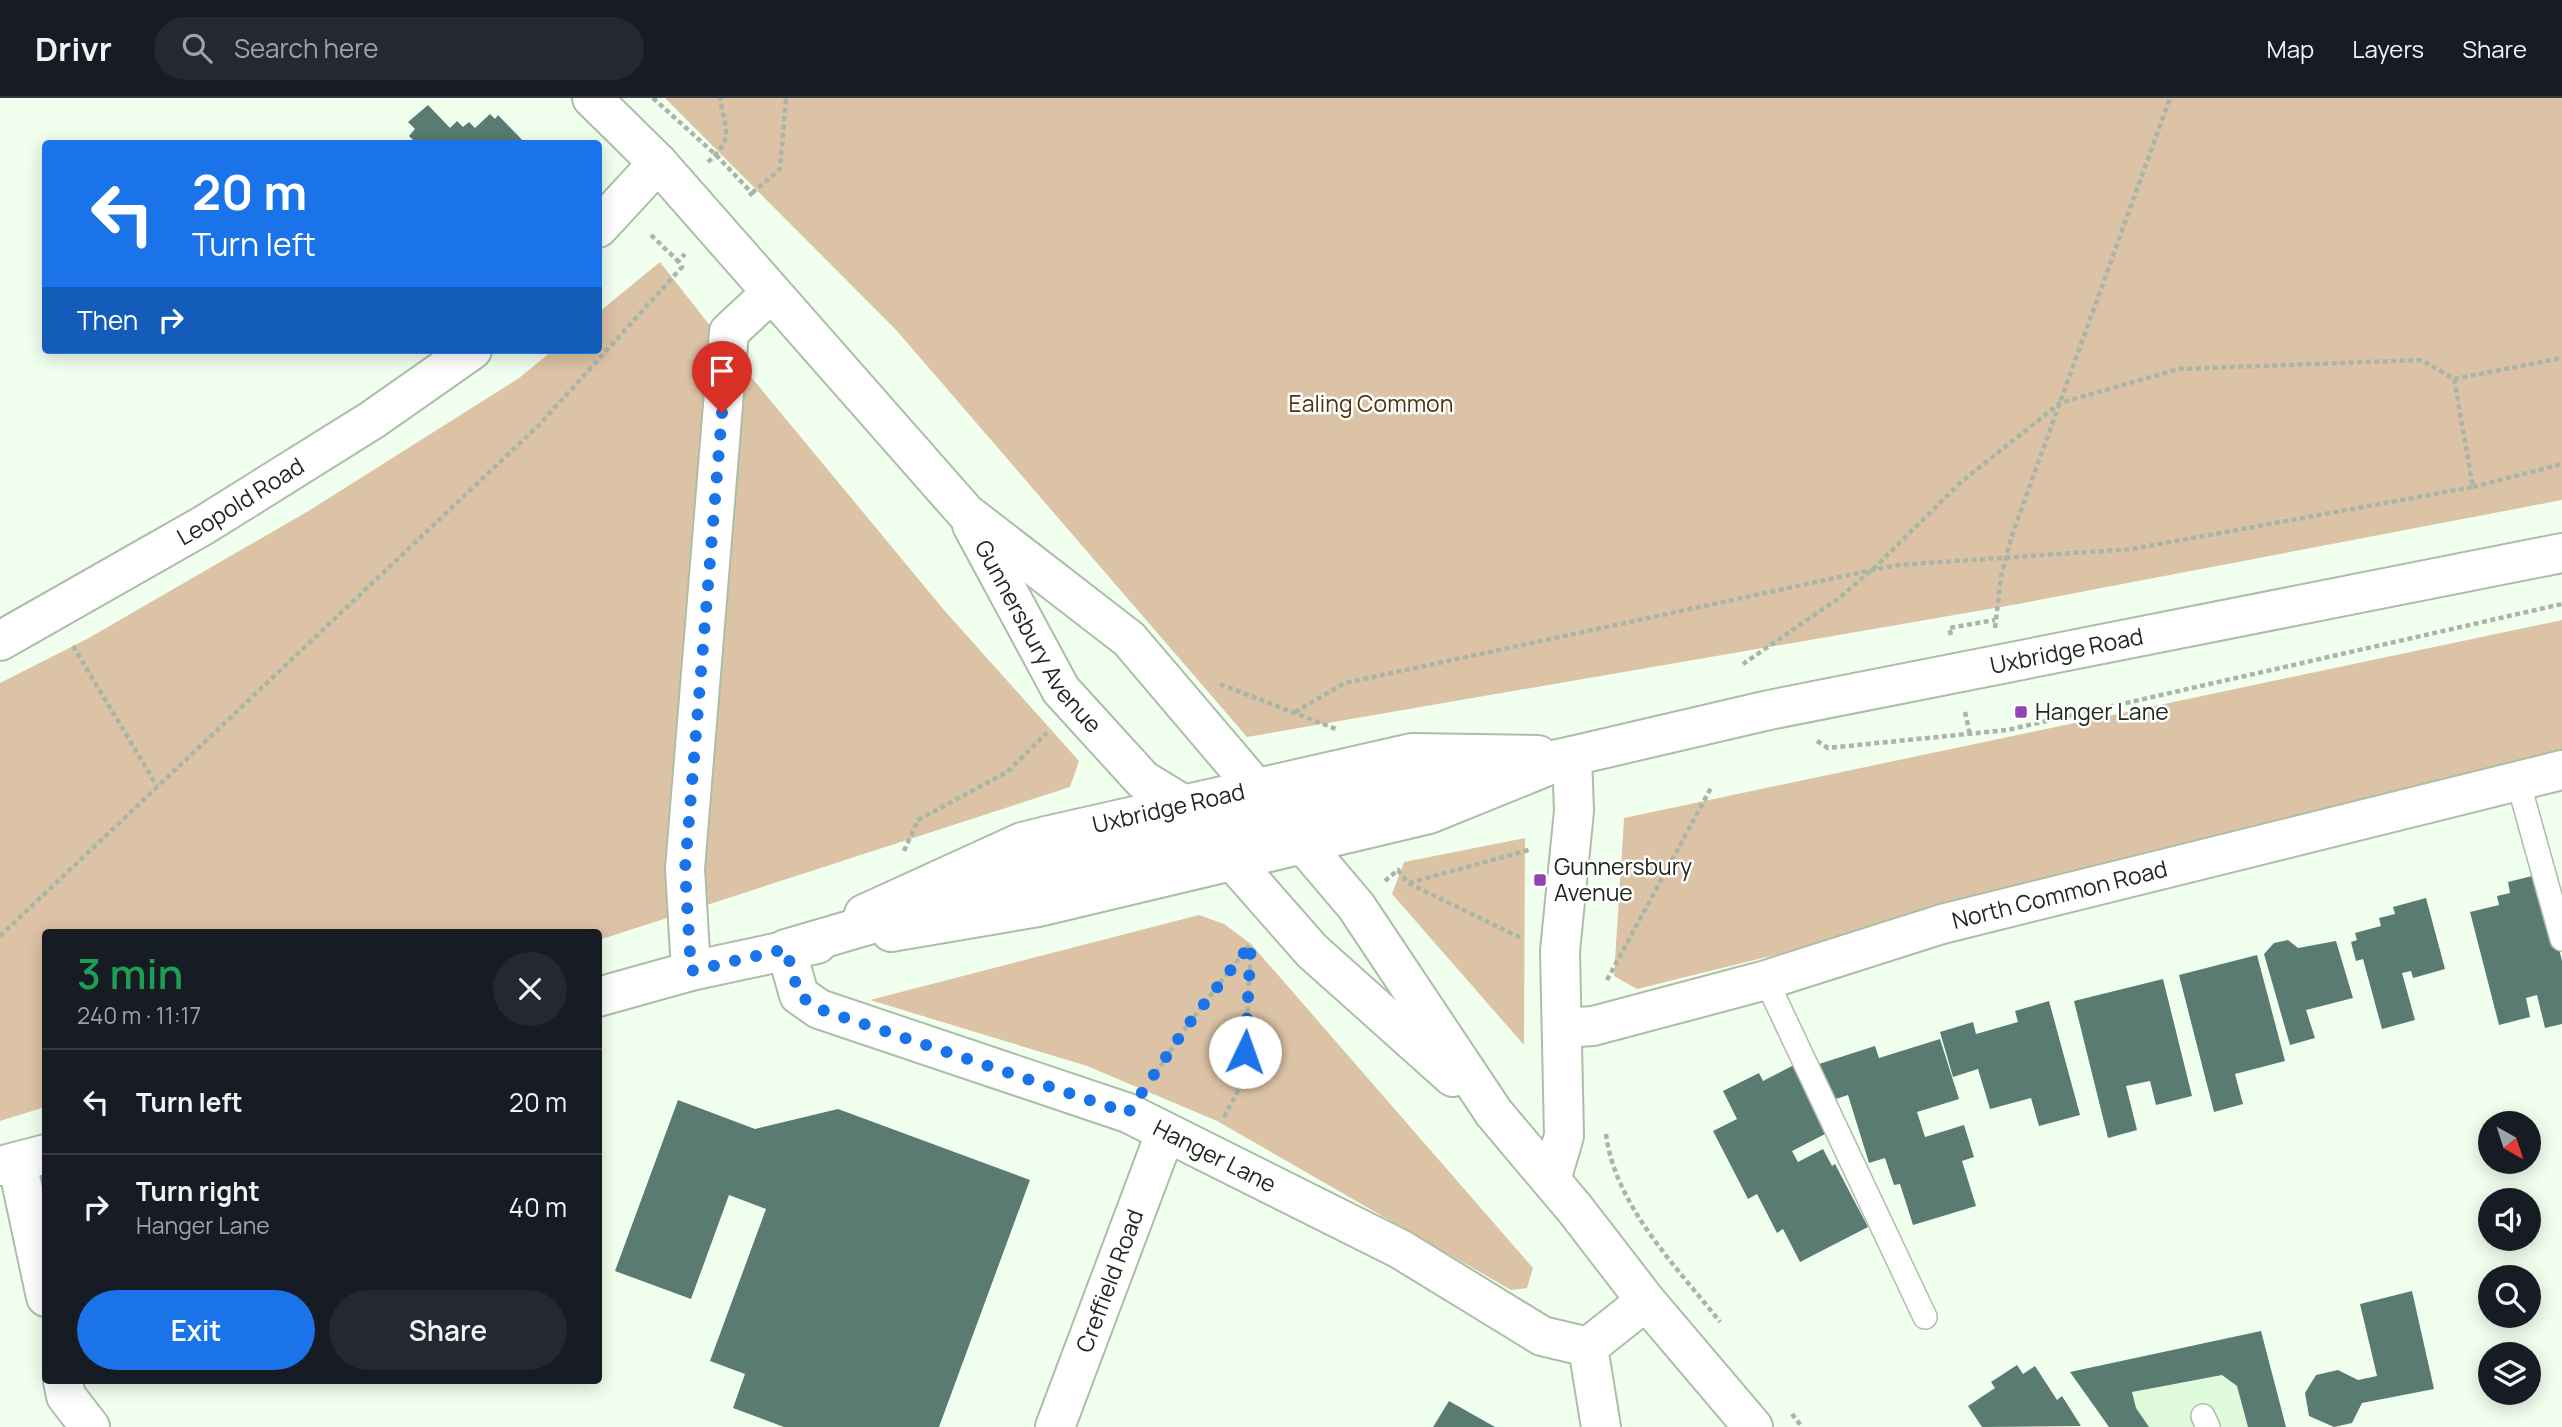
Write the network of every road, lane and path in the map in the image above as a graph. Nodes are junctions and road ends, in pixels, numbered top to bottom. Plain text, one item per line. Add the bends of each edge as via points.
1 (592, 98) edge
2 (653, 98) edge
3 (720, 98) edge
4 (786, 98) edge
5 (2170, 98) edge
6 (713, 157) junction
7 (658, 163) junction
8 (602, 224) edge
9 (651, 235) dead end
10 (685, 254) dead end
11 (677, 261) junction
12 (771, 293) junction
13 (466, 354) edge
14 (2562, 358) edge
15 (2454, 379) junction
16 (2060, 403) junction
17 (2562, 464) edge
18 (2473, 486) junction
19 (966, 513) junction
20 (2562, 554) edge
21 (2006, 559) junction
22 (1872, 570) junction
23 (2562, 604) edge
24 (1995, 620) junction
25 (1949, 628) dead end
26 (69, 639) dead end
27 (1996, 640) dead end
28 (0, 641) edge
29 (1743, 664) dead end
30 (1212, 682) dead end
31 (1295, 712) junction
32 (1056, 725) dead end
33 (1347, 733) dead end
34 (1828, 748) dead end
35 (1572, 756) junction
36 (2562, 770) edge
37 (2518, 781) junction
38 (157, 786) junction
39 (1712, 786) dead end
40 (1184, 805) junction
41 (1282, 816) junction
42 (1221, 847) junction
43 (1538, 847) dead end
44 (903, 853) dead end
45 (1408, 883) junction
46 (1377, 888) dead end
47 (1250, 935) dead end
48 (0, 936) edge
49 (1523, 939) dead end
50 (2562, 939) edge
51 (1251, 944) junction
52 (786, 949) junction
53 (691, 971) junction
54 (1766, 980) junction
55 (1601, 990) dead end
56 (602, 996) edge
57 (1562, 1028) junction
58 (1128, 1113) junction
59 (1493, 1113) junction
60 (1221, 1123) dead end
61 (1605, 1129) dead end
62 (1165, 1134) junction
63 (21, 1161) edge
64 (1551, 1180) junction
65 (42, 1275) edge
66 (1646, 1301) junction
67 (1925, 1317) dead end
68 (1725, 1329) dead end
69 (1588, 1347) junction
70 (64, 1384) edge
71 (1785, 1405) dead end
72 (90, 1427) edge
73 (1055, 1427) edge
74 (1601, 1427) edge
75 (1753, 1427) edge
76 (1802, 1427) edge

1 - 7 main road, Gunnersbury Avenue
2 - 6 path
3 - 6 path via 729,135
4 - 6 path via 780,169 750,195
5 - 16 path
7 - 8 main road
7 - 12 main road, Gunnersbury Avenue
9 - 11 path
10 - 11 path
11 - 38 path via 682,267 540,425
12 - 19 main road, Gunnersbury Avenue
12 - 53 main road via 729,332 685,869
13 - 28 main road, Leopold Road via 372,420 204,525
14 - 15 path
15 - 16 path via 2421,360 2179,369
15 - 18 path
16 - 21 path
16 - 22 path via 1960,483
17 - 18 path
18 - 21 path via 2132,549
19 - 40 main road, Gunnersbury Avenue via 1061,690 1143,780
19 - 41 main road, Gunnersbury Avenue via 1129,639
20 - 35 main road, Uxbridge Road via 1769,710
21 - 22 path
21 - 24 path
22 - 29 path
22 - 31 path via 1345,683
23 - 34 path via 2007,730
24 - 25 path
24 - 27 path
26 - 38 path
30 - 31 path
31 - 33 path
32 - 44 path via 1007,772 918,820
35 - 41 main road, Uxbridge Road via 1429,814
35 - 41 main road, Uxbridge Road via 1412,753
35 - 57 main road via 1574,811 1560,951
36 - 37 main road, North Common Road
37 - 50 lane
37 - 54 main road, North Common Road via 1942,924
38 - 48 path
39 - 55 path
40 - 41 main road, Uxbridge Road
40 - 42 main road, Gunnersbury Avenue
40 - 52 main road, Uxbridge Road via 1022,842
41 - 42 main road, Uxbridge Road
41 - 59 main road via 1356,906
42 - 52 main road, Uxbridge Road via 1038,908
42 - 59 main road via 1312,951
43 - 45 path
45 - 46 path via 1398,870
45 - 49 path
47 - 51 path
51 - 58 path
51 - 60 path via 1244,1079
52 - 53 main road, Uxbridge Road
52 - 58 main road, Hanger Lane via 799,995 819,1009
53 - 56 main road, Uxbridge Road
54 - 57 main road, North Common Road via 1593,1026
54 - 67 lane
57 - 64 main road via 1564,1136
58 - 62 main road, Hanger Lane
59 - 64 main road
61 - 68 path via 1608,1155 1639,1219
62 - 69 main road, Hanger Lane via 1400,1250 1542,1336
62 - 73 main road, Creffield Road
63 - 65 main road
64 - 66 main road
66 - 69 main road
66 - 75 main road
69 - 74 main road
70 - 72 main road via 66,1396
71 - 76 path

